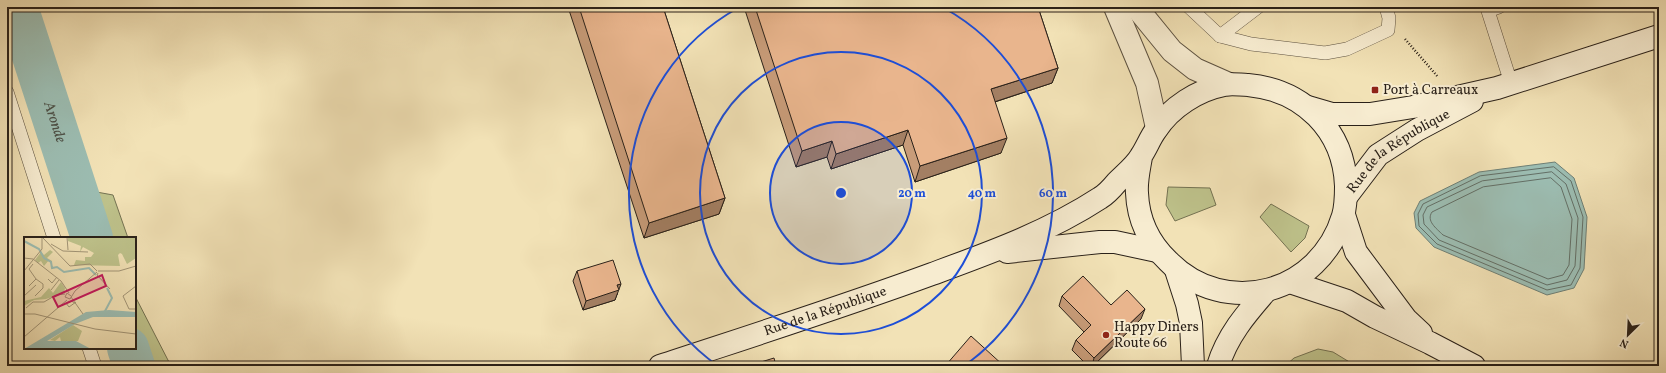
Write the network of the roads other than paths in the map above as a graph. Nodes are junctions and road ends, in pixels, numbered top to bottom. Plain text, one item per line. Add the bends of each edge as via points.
1 (1115, 7) edge
2 (1136, 7) edge
3 (1189, 7) edge
4 (1258, 7) edge
5 (1386, 7) edge
6 (1499, 7) edge
7 (1220, 36) junction
8 (1659, 36) edge
9 (1228, 84) junction
10 (1504, 85) junction
11 (7, 92) edge
12 (1307, 107) junction
13 (1157, 128) junction
14 (1141, 157) junction
15 (1345, 206) junction
16 (54, 237) edge
17 (1157, 251) junction
18 (988, 254) junction
19 (1176, 270) junction
20 (1290, 282) junction
21 (1266, 291) junction
22 (1430, 343) junction
23 (89, 349) edge
24 (95, 366) edge
25 (660, 366) edge
26 (1193, 366) edge
27 (1218, 366) edge
28 (1474, 366) edge

1 - 13 main road via 1147,83
2 - 9 main road via 1172,51 1195,69
3 - 7 lane
4 - 7 lane
5 - 7 lane via 1390,18 1388,30 1347,49 1326,53 1251,44
6 - 10 lane via 1488,11
8 - 10 main road, Rue de la République
9 - 12 main road via 1256,86 1280,92
9 - 13 main road via 1193,96 1169,113
10 - 12 main road, Rue de la République via 1414,107 1370,114 1332,114
10 - 15 main road, Rue de la République via 1417,130 1378,155
11 - 16 lane
12 - 15 main road via 1325,126 1338,148 1345,172
13 - 14 main road
14 - 17 main road via 1137,193 1140,214 1146,233
14 - 18 main road, Rue de la République via 1100,199 1056,224
15 - 20 main road via 1332,242 1314,265
15 - 22 main road via 1356,252 1406,319
17 - 18 main road, Rue de la République via 1115,242 1100,242
17 - 19 main road
18 - 25 main road, Rue de la République
19 - 21 main road via 1192,282 1216,291 1241,294
19 - 26 main road via 1191,323
20 - 21 main road
20 - 22 main road via 1347,301 1374,317
21 - 27 main road via 1236,328
22 - 28 main road
23 - 24 lane

